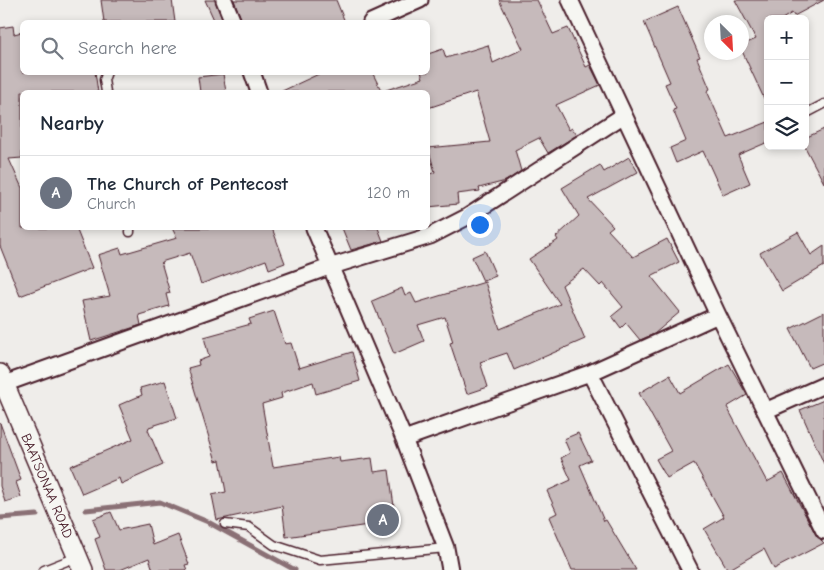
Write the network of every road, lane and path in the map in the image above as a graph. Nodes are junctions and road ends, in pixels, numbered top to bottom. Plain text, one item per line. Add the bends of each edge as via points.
1 (224, 0) edge
2 (420, 0) edge
3 (570, 0) edge
4 (231, 20) edge
5 (375, 20) edge
6 (106, 75) edge
7 (255, 75) edge
8 (106, 90) edge
9 (259, 90) edge
10 (824, 104) edge
11 (809, 112) edge
12 (624, 115) junction
13 (315, 230) edge
14 (329, 267) junction
15 (718, 315) junction
16 (590, 373) junction
17 (1, 381) edge
18 (824, 384) edge
19 (765, 411) junction
20 (404, 439) junction
21 (225, 524) dead end
22 (824, 531) edge
23 (446, 548) junction
24 (80, 563) edge
25 (49, 569) edge
26 (450, 570) edge
27 (690, 570) edge

1 - 4 street
2 - 5 street
3 - 12 street
6 - 8 lane
7 - 9 street
10 - 11 lane
12 - 14 street via 467,217 430,236
12 - 15 street
13 - 14 street
14 - 17 street
14 - 20 street
15 - 16 street
15 - 19 street
16 - 20 street
16 - 27 street
17 - 24 street, BAATSONAA ROAD
18 - 19 street
19 - 22 street
20 - 23 street
21 - 23 lane via 249,527 274,545 320,560
23 - 26 street
24 - 25 lane

